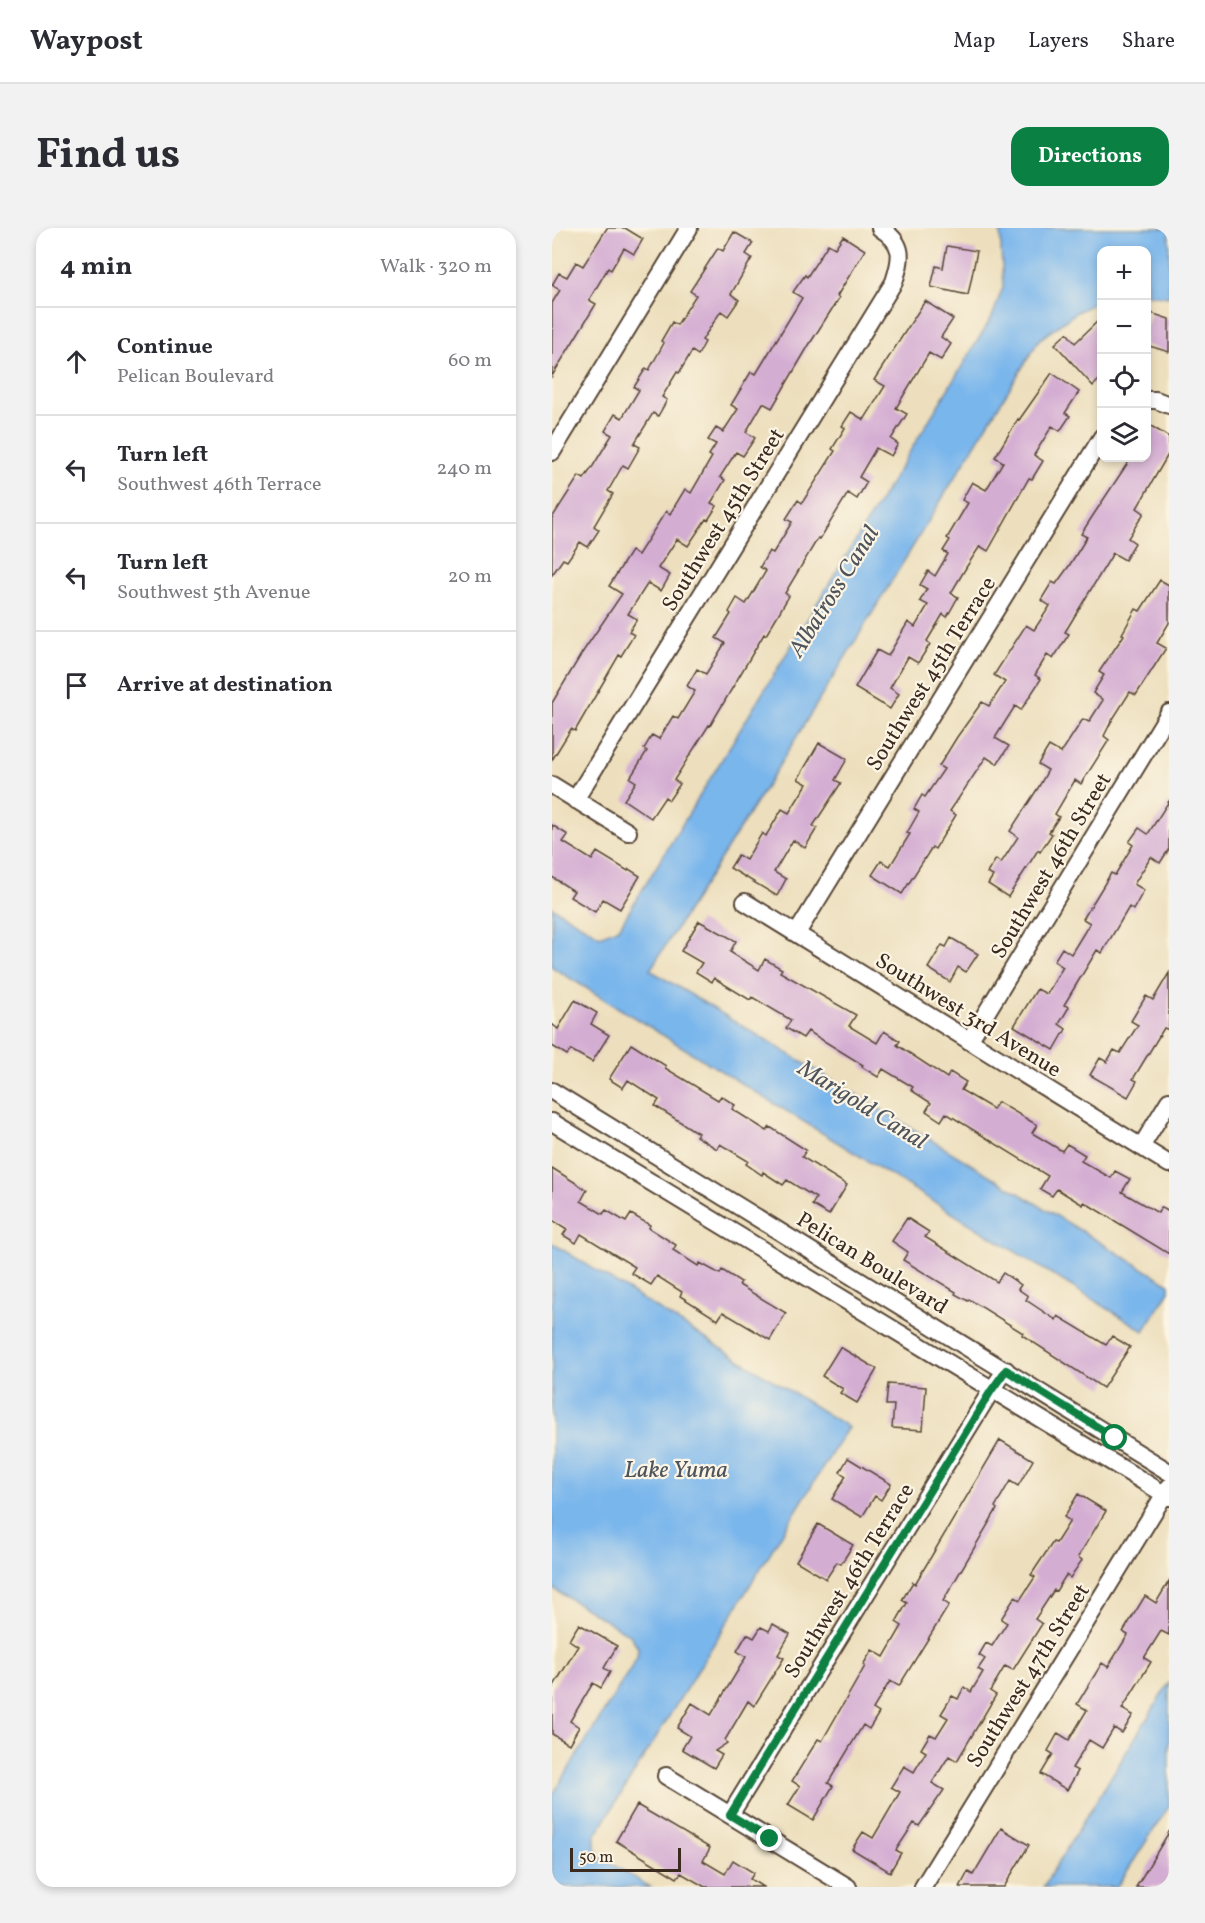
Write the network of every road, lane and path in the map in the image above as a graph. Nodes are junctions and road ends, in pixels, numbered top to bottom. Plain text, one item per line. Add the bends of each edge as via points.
1 (689, 228) edge
2 (880, 228) edge
3 (1151, 400) edge
4 (1169, 405) edge
5 (1097, 444) edge
6 (552, 452) edge
7 (1169, 713) edge
8 (552, 785) edge
9 (575, 800) junction
10 (628, 832) dead end
11 (746, 902) dead end
12 (797, 933) junction
13 (969, 1041) junction
14 (552, 1091) edge
15 (1169, 1101) edge
16 (552, 1122) edge
17 (1141, 1147) junction
18 (1169, 1164) edge
19 (1006, 1370) junction
20 (991, 1391) junction
21 (1169, 1472) edge
22 (1168, 1493) edge
23 (666, 1776) dead end
24 (730, 1815) junction
25 (848, 1887) edge
26 (923, 1887) edge

1 - 6 street
2 - 9 street, Southwest 45th Street via 897,244 901,259 894,282
3 - 4 street
5 - 12 street, Southwest 45th Terrace
7 - 13 street, Southwest 46th Street
8 - 9 street
9 - 10 street
11 - 12 street, Southwest 3rd Avenue
12 - 13 street, Southwest 3rd Avenue
13 - 17 street, Southwest 3rd Avenue
14 - 19 street, Pelican Boulevard
15 - 17 street
16 - 20 street
17 - 18 street, Southwest 3rd Avenue
19 - 20 street, Southwest 46th Terrace
19 - 21 street, Pelican Boulevard
20 - 22 street
20 - 24 street, Southwest 46th Terrace
22 - 26 street, Southwest 47th Street
23 - 24 street
24 - 25 street

